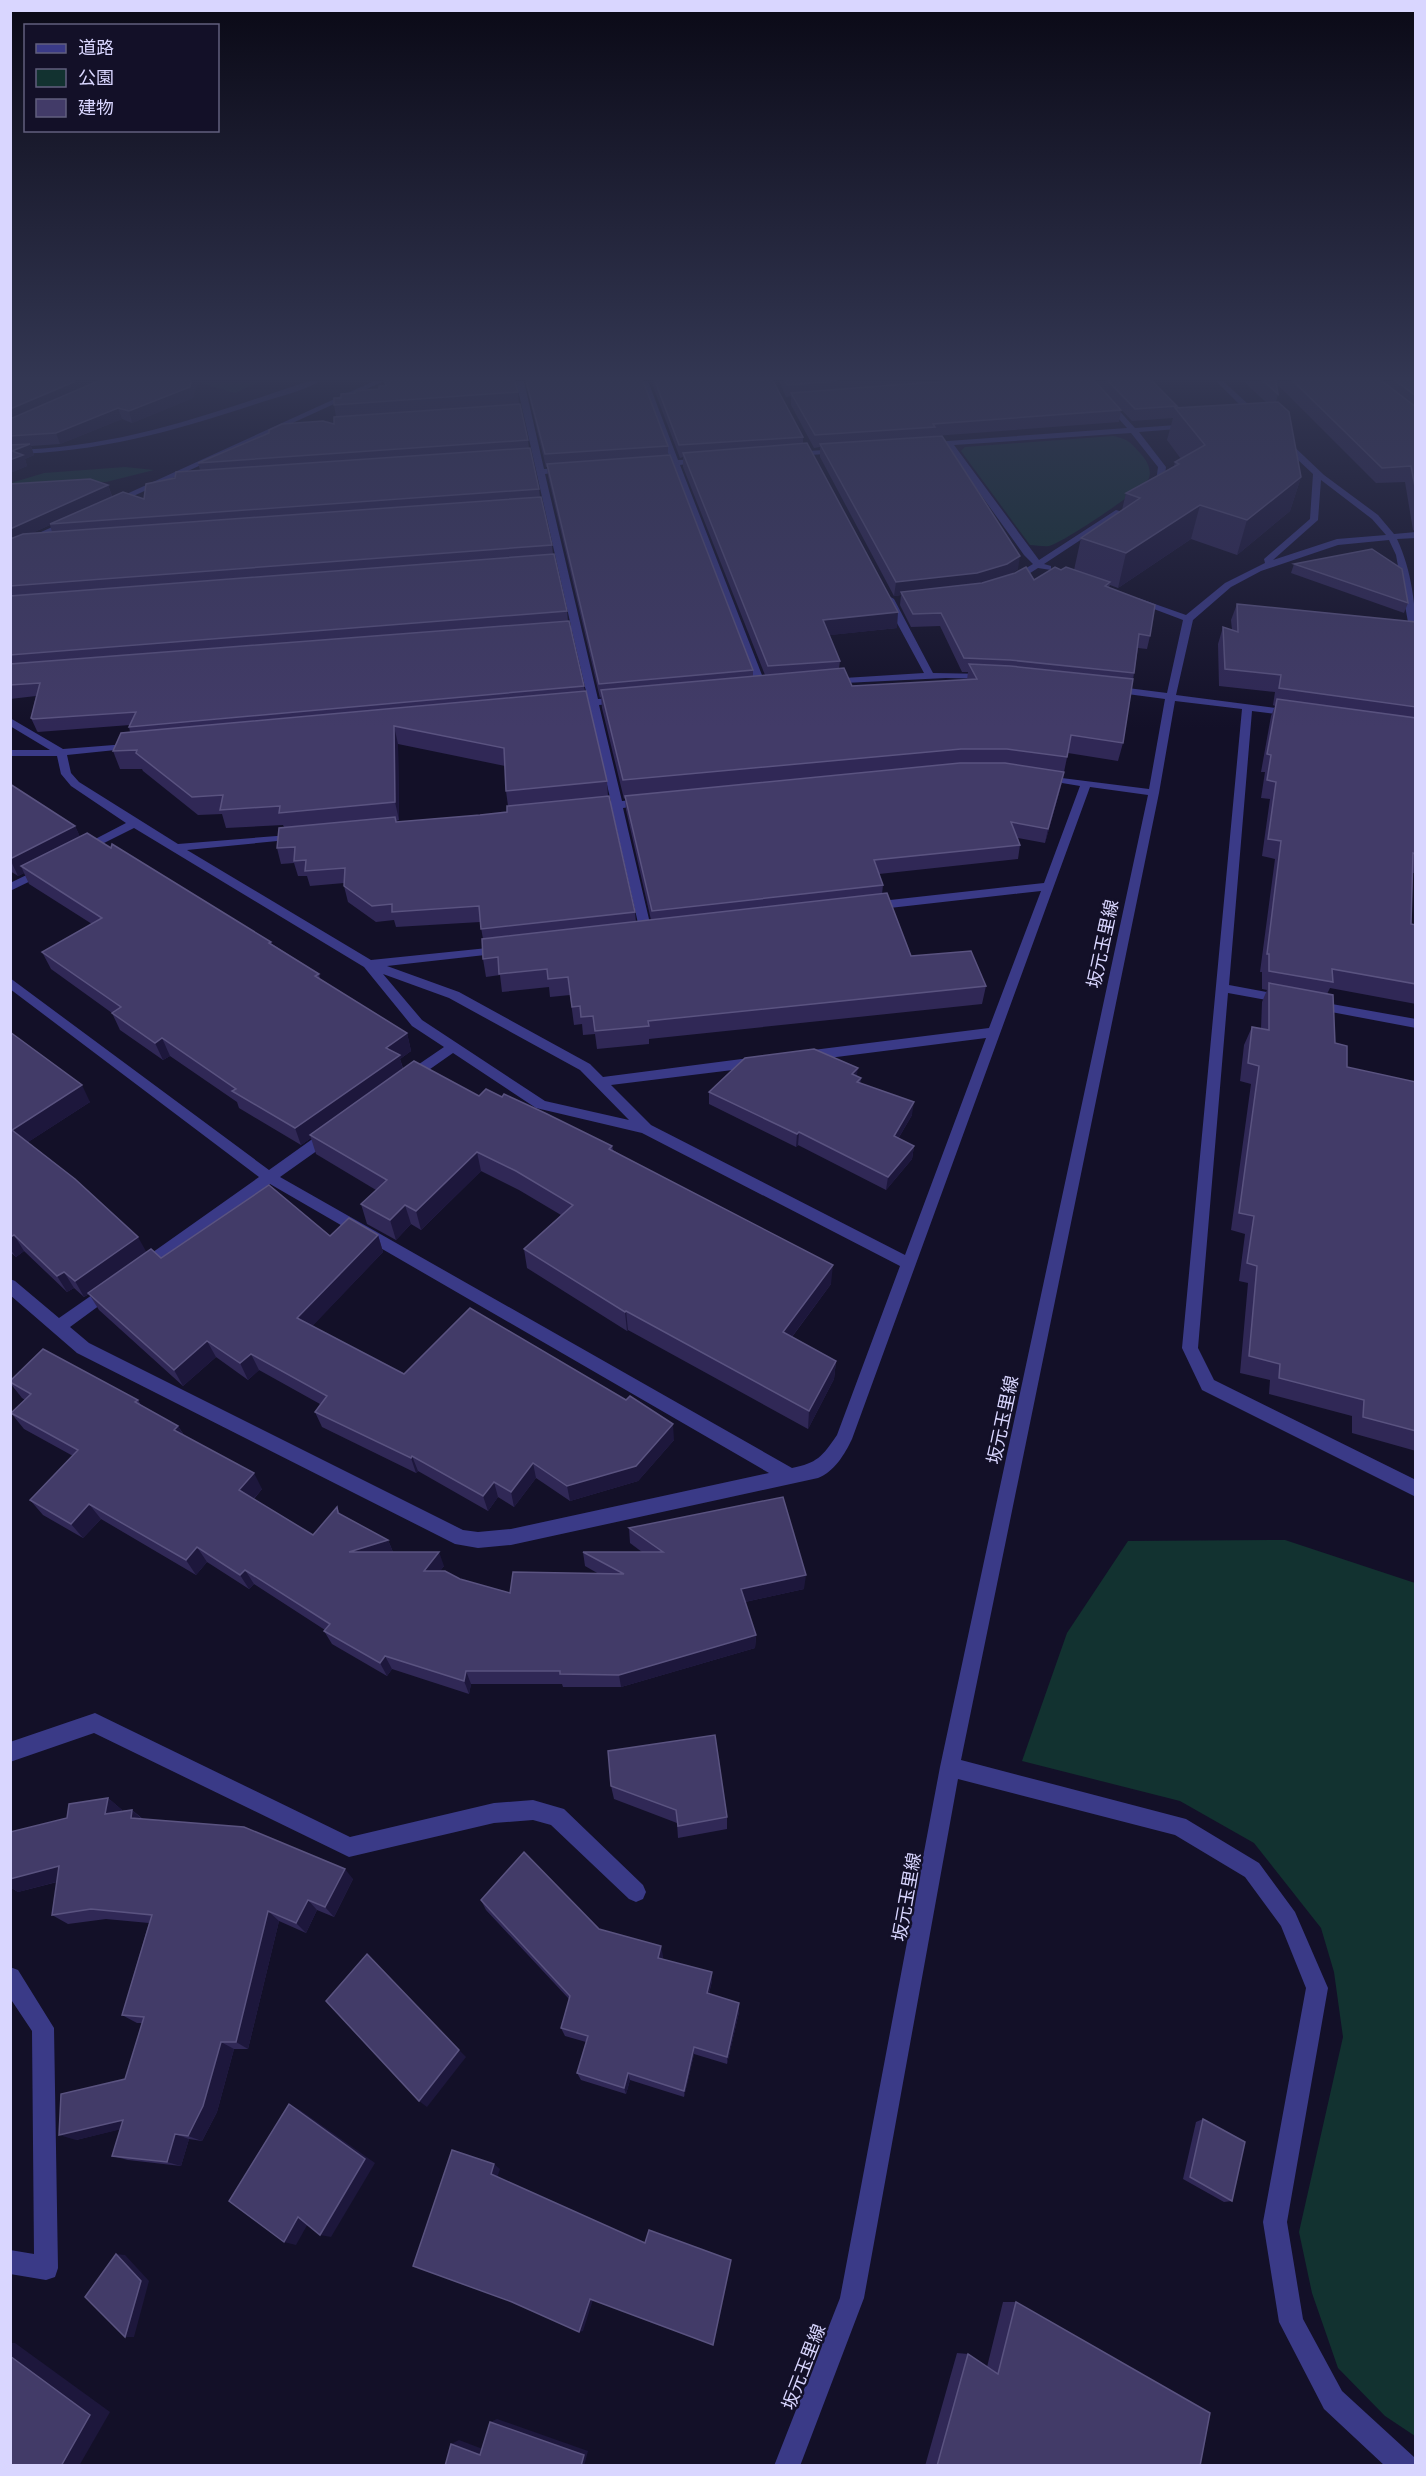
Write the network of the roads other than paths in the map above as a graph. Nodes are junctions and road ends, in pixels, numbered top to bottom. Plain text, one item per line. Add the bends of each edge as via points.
1 (127, 497) edge
2 (547, 497) edge
3 (689, 497) edge
4 (986, 497) edge
5 (1315, 497) edge
6 (1349, 497) edge
7 (548, 503) junction
8 (536, 504) edge
9 (108, 505) edge
10 (1126, 508) edge
11 (77, 519) edge
12 (1416, 536) edge
13 (1392, 537) junction
14 (49, 540) edge
15 (25, 542) junction
16 (10, 549) edge
17 (561, 561) junction
18 (549, 562) edge
19 (1039, 565) junction
20 (1258, 569) junction
21 (1060, 573) edge
22 (1000, 585) edge
23 (885, 591) edge
24 (1124, 596) edge
25 (901, 600) edge
26 (890, 601) junction
27 (1188, 620) junction
28 (576, 628) junction
29 (541, 630) edge
30 (1416, 639) edge
31 (930, 676) junction
32 (997, 677) edge
33 (815, 683) edge
34 (751, 688) edge
35 (1099, 688) edge
36 (1171, 696) junction
37 (634, 699) edge
38 (593, 703) junction
39 (558, 706) edge
40 (1247, 707) junction
41 (1303, 715) edge
42 (10, 721) edge
43 (144, 744) edge
44 (62, 752) junction
45 (16, 753) edge
46 (10, 758) edge
47 (1034, 776) edge
48 (1086, 784) junction
49 (1154, 794) junction
50 (652, 802) edge
51 (617, 805) junction
52 (581, 809) edge
53 (134, 823) junction
54 (307, 835) edge
55 (176, 848) junction
56 (72, 855) edge
57 (52, 866) edge
58 (1049, 886) junction
59 (10, 888) edge
60 (859, 908) edge
61 (646, 932) edge
62 (519, 947) edge
63 (369, 964) junction
64 (10, 982) edge
65 (1221, 988) junction
66 (1416, 1024) edge
67 (994, 1032) junction
68 (453, 1047) junction
69 (600, 1082) junction
70 (395, 1088) edge
71 (347, 1122) edge
72 (646, 1129) junction
73 (269, 1177) junction
74 (909, 1264) junction
75 (10, 1285) edge
76 (59, 1327) junction
77 (790, 1476) junction
78 (1416, 1489) edge
79 (10, 1752) edge
80 (950, 1767) junction
81 (636, 1892) dead end
82 (10, 1978) edge
83 (10, 2262) edge
84 (787, 2466) edge
85 (1405, 2466) edge

1 - 9 street
2 - 7 street
3 - 34 street via 767,687
4 - 19 street
5 - 20 street via 1314,520
6 - 13 street via 1375,517
7 - 8 street
7 - 17 street
10 - 19 street
11 - 15 street
12 - 13 street
13 - 20 street via 1337,542
13 - 30 street via 1400,555
14 - 15 street
15 - 16 street
17 - 18 street
17 - 28 street
19 - 21 street
19 - 22 street
20 - 27 street via 1228,585
23 - 26 street
24 - 27 street
25 - 26 street
26 - 31 street
27 - 36 street, 坂元玉里線
28 - 29 street
28 - 38 street
31 - 32 street
31 - 33 street
35 - 36 street
36 - 40 street
36 - 49 street, 坂元玉里線
37 - 38 street
38 - 39 street
38 - 51 street
40 - 41 street
40 - 65 street
42 - 44 street
43 - 44 street
44 - 45 street
44 - 53 street via 66,774 75,784
45 - 46 street
47 - 48 street
48 - 49 street
48 - 58 street
49 - 80 street, 坂元玉里線
50 - 51 street
51 - 52 street
51 - 61 street
53 - 55 street
53 - 56 street
54 - 55 street
55 - 63 street
57 - 59 street
58 - 60 street
58 - 67 street
62 - 63 street
63 - 68 street via 417,1023
63 - 69 street via 454,995 585,1067
64 - 73 street
65 - 66 street
65 - 78 street via 1190,1348 1208,1385
67 - 69 street
67 - 74 street
68 - 70 street
68 - 72 street via 541,1105
69 - 72 street
71 - 73 street
72 - 74 street
73 - 76 street
73 - 77 street
74 - 77 street via 844,1439 818,1470
75 - 76 street
76 - 77 street via 83,1348 461,1538 511,1537
79 - 81 street via 95,1723 349,1847 494,1813 533,1810 557,1816
80 - 84 street, 坂元玉里線 via 852,2298
80 - 85 street via 1179,1826 1252,1870 1288,1918 1317,1988 1275,2222 1291,2322 1333,2400
82 - 83 street via 43,2028 45,2268

